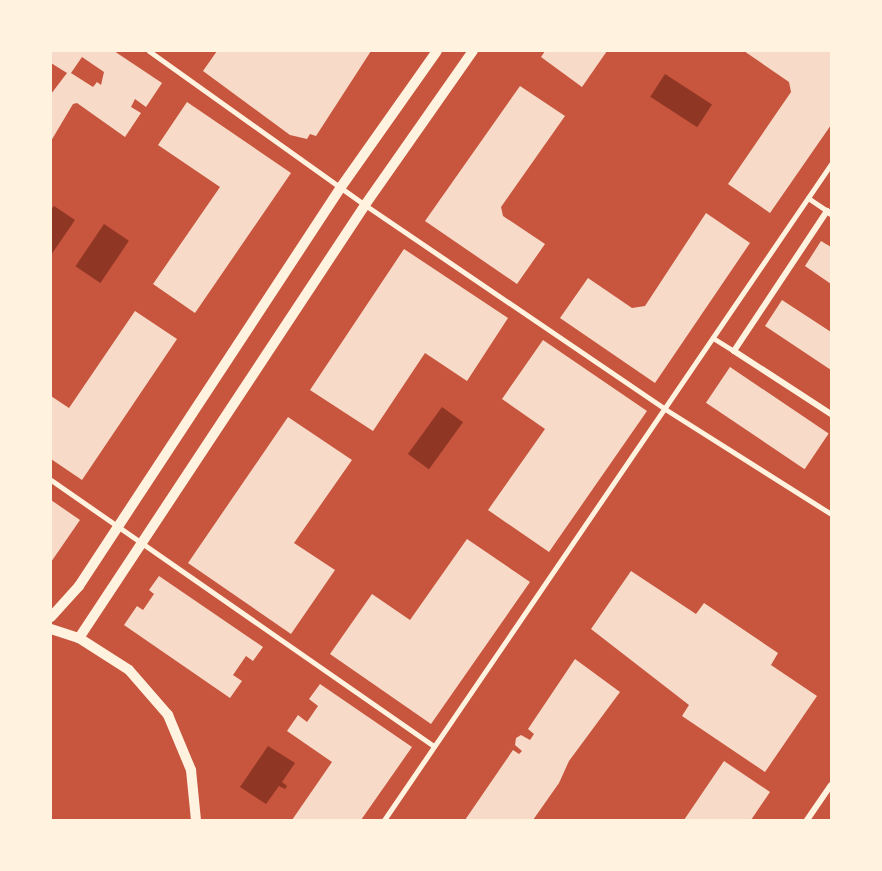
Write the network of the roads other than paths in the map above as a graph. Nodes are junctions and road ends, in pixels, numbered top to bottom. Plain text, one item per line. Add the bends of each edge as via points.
1 (149, 51) edge
2 (437, 51) edge
3 (473, 51) edge
4 (831, 164) edge
5 (342, 188) junction
6 (808, 198) junction
7 (364, 205) junction
8 (829, 212) edge
9 (713, 338) junction
10 (734, 351) junction
11 (665, 409) junction
12 (831, 414) edge
13 (51, 480) edge
14 (831, 514) edge
15 (118, 528) junction
16 (141, 543) junction
17 (51, 617) edge
18 (51, 629) edge
19 (79, 638) junction
20 (434, 746) junction
21 (831, 785) edge
22 (196, 820) edge
23 (384, 820) edge
24 (807, 820) edge

1 - 5 street
2 - 5 street
3 - 7 street
4 - 6 street
5 - 7 street
5 - 15 street
6 - 8 street
6 - 9 street
7 - 11 street
7 - 16 street
8 - 10 street
9 - 10 street
9 - 11 street
10 - 12 street
11 - 14 street
11 - 20 street
13 - 15 street
15 - 16 street
15 - 17 street via 79,586
16 - 19 street
16 - 20 street
18 - 19 street
19 - 22 street via 129,670 168,715 191,770
20 - 23 street
21 - 24 street

